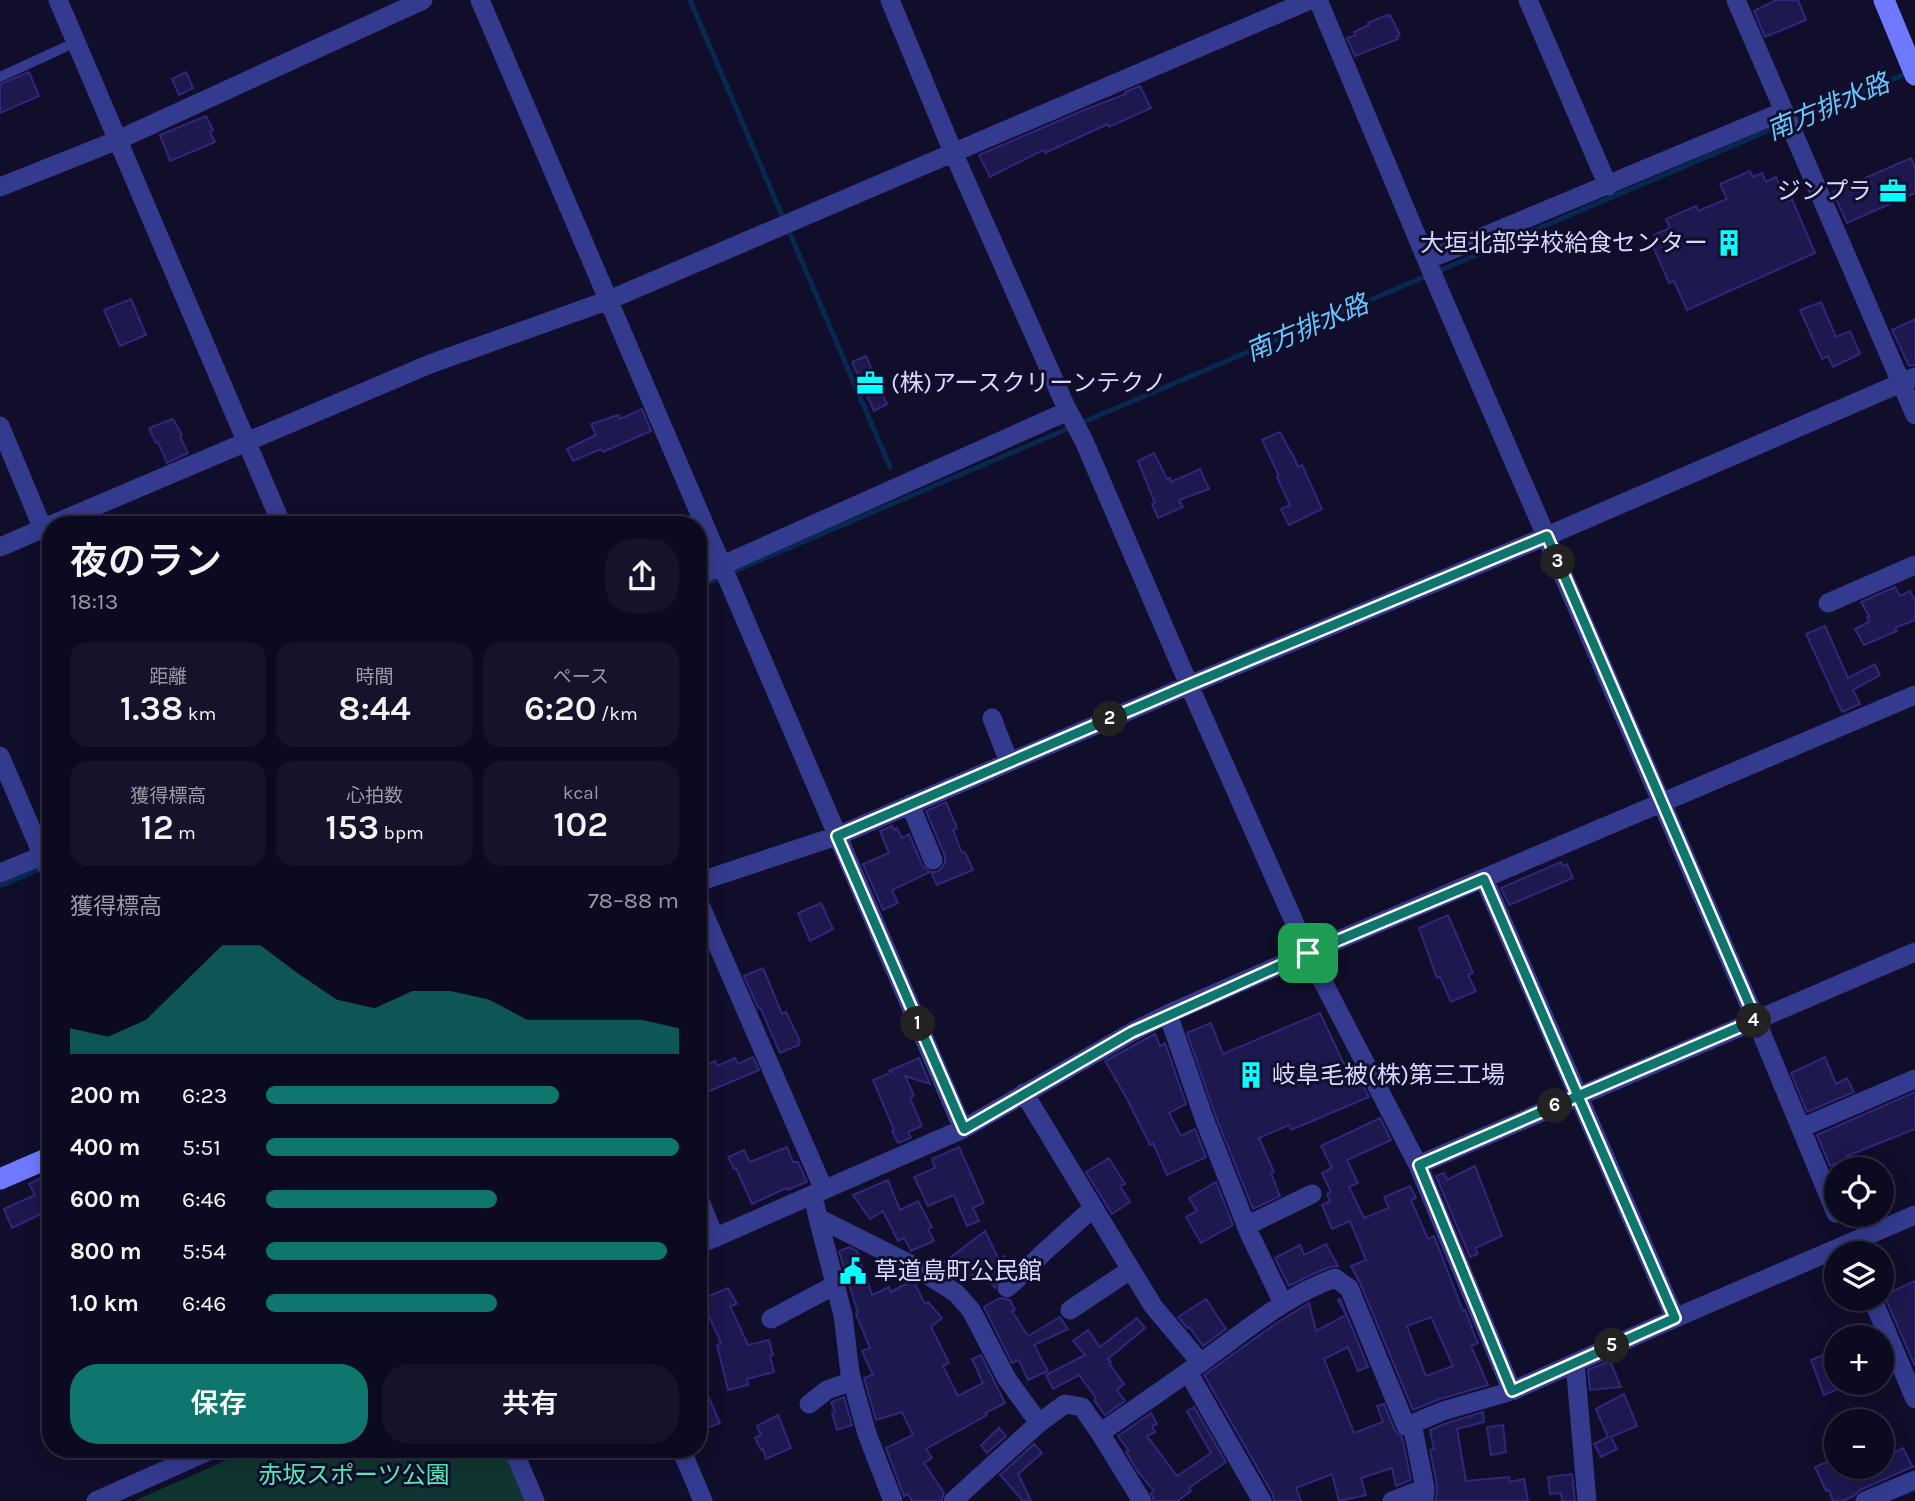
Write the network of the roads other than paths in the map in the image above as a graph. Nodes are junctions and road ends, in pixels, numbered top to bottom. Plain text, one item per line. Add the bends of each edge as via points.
1 (58, 0) edge
2 (423, 0) edge
3 (480, 0) edge
4 (890, 0) edge
5 (1310, 0) edge
6 (1318, 0) edge
7 (1528, 0) edge
8 (1736, 0) edge
9 (1884, 0) edge
10 (76, 42) junction
11 (1911, 60) edge
12 (0, 76) edge
13 (1784, 112) junction
14 (118, 140) junction
15 (953, 152) junction
16 (1608, 186) junction
17 (0, 187) edge
18 (1428, 262) junction
19 (609, 300) junction
20 (1908, 380) edge
21 (1069, 413) junction
22 (1915, 415) edge
23 (0, 426) edge
24 (246, 441) junction
25 (43, 516) edge
26 (71, 516) edge
27 (278, 516) edge
28 (701, 516) edge
29 (42, 529) edge
30 (707, 531) edge
31 (1547, 536) junction
32 (0, 547) edge
33 (1915, 565) edge
34 (725, 573) junction
35 (707, 575) edge
36 (1828, 603) dead end
37 (1189, 685) junction
38 (1915, 695) edge
39 (992, 718) dead end
40 (0, 757) edge
41 (1009, 762) junction
42 (1662, 803) junction
43 (910, 804) junction
44 (837, 836) junction
45 (42, 848) edge
46 (42, 855) edge
47 (933, 860) dead end
48 (0, 873) edge
49 (707, 878) edge
50 (1484, 879) junction
51 (707, 922) edge
52 (1915, 951) edge
53 (1308, 953) junction
54 (1168, 1014) junction
55 (1756, 1020) junction
56 (1915, 1079) edge
57 (1024, 1093) junction
58 (1578, 1096) junction
59 (1801, 1128) junction
60 (964, 1129) junction
61 (42, 1161) edge
62 (1419, 1165) junction
63 (0, 1179) edge
64 (1824, 1185) edge
65 (818, 1193) junction
66 (1312, 1194) dead end
67 (1093, 1208) junction
68 (1915, 1215) edge
69 (818, 1217) junction
70 (1246, 1226) junction
71 (1864, 1241) edge
72 (707, 1242) edge
73 (1824, 1258) edge
74 (1130, 1270) junction
75 (835, 1285) junction
76 (1007, 1287) dead end
77 (1283, 1303) junction
78 (1070, 1310) dead end
79 (1878, 1311) edge
80 (1675, 1318) junction
81 (771, 1319) dead end
82 (1575, 1363) junction
83 (1195, 1367) junction
84 (852, 1381) junction
85 (1512, 1391) junction
86 (1915, 1399) edge
87 (808, 1404) dead end
88 (1039, 1423) junction
89 (1412, 1424) junction
90 (1100, 1433) junction
91 (193, 1458) edge
92 (517, 1458) edge
93 (685, 1458) edge
94 (1915, 1480) edge
95 (1424, 1495) edge
96 (96, 1501) edge
97 (536, 1501) edge
98 (703, 1501) edge
99 (893, 1501) edge
100 (953, 1501) edge
101 (1142, 1501) edge
102 (1262, 1501) edge
103 (1392, 1501) edge
104 (1587, 1501) edge
105 (1865, 1501) edge

1 - 10 street
2 - 14 street
3 - 19 street
4 - 15 street
5 - 15 street
6 - 18 street
7 - 16 street
8 - 13 street
9 - 11 main road
10 - 12 lane
10 - 14 street
13 - 16 street
13 - 20 street
14 - 17 street
14 - 24 street
15 - 19 street
15 - 21 street
16 - 18 street
18 - 31 street
19 - 24 street via 430,364
19 - 28 street
20 - 22 street
20 - 31 street
21 - 34 street
21 - 37 street
23 - 25 street
24 - 26 street
24 - 27 street
29 - 32 street
30 - 34 street
31 - 37 street
31 - 42 street
33 - 36 street
34 - 35 street
34 - 44 street
37 - 41 street
37 - 53 street
38 - 42 street
39 - 41 street
40 - 45 street
41 - 43 street
42 - 50 street
42 - 55 street
43 - 44 street
43 - 47 street
44 - 49 street
44 - 60 street
46 - 48 street
50 - 53 street
50 - 58 street
51 - 65 street
52 - 55 street
53 - 54 street
53 - 62 street
54 - 57 street
54 - 70 street
55 - 58 street
55 - 59 street
56 - 59 street
57 - 60 street
57 - 67 street
58 - 62 street
58 - 80 street
59 - 64 street
60 - 65 street
61 - 63 main road
62 - 85 street
65 - 69 street
65 - 72 street
66 - 70 street
67 - 74 street
67 - 76 street
68 - 71 street
69 - 75 street
69 - 88 street via 956,1293
70 - 77 street
73 - 80 street
74 - 78 street
74 - 83 street
75 - 81 street
75 - 84 street
77 - 83 street
77 - 89 street via 1335,1278 1349,1288 1406,1426
79 - 86 street
80 - 82 street
82 - 85 street
82 - 104 street
83 - 90 street
83 - 102 street
84 - 87 street via 827,1390
84 - 99 street
85 - 89 street
88 - 90 street via 1065,1404 1082,1408
88 - 100 street
89 - 95 street
90 - 101 street
91 - 96 street
92 - 97 street
93 - 98 street
94 - 105 street
95 - 103 street

